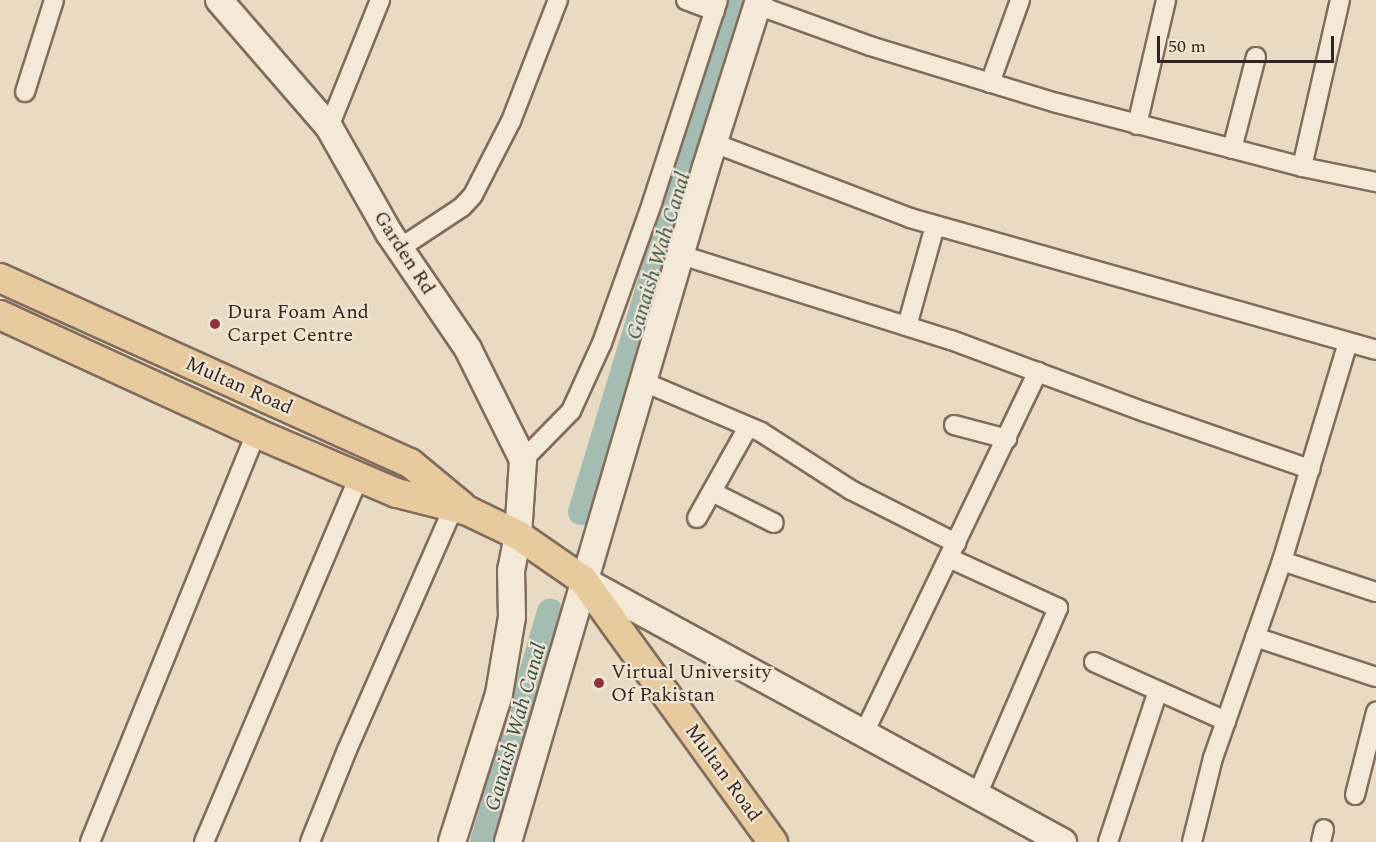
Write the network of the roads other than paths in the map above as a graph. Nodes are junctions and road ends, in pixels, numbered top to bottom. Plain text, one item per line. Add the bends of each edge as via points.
1 (54, 0) edge
2 (220, 0) edge
3 (380, 0) edge
4 (558, 0) edge
5 (686, 0) edge
6 (1020, 0) edge
7 (1166, 0) edge
8 (1340, 0) edge
9 (758, 3) edge
10 (716, 6) edge
11 (1256, 57) dead end
12 (990, 83) junction
13 (25, 93) dead end
14 (1137, 125) junction
15 (329, 127) junction
16 (714, 143) junction
17 (1232, 149) junction
18 (1302, 167) junction
19 (1376, 182) edge
20 (934, 226) junction
21 (400, 248) junction
22 (681, 255) junction
23 (0, 278) edge
24 (0, 315) edge
25 (907, 326) junction
26 (1348, 343) junction
27 (1376, 350) edge
28 (1038, 372) junction
29 (644, 382) junction
30 (954, 425) dead end
31 (748, 427) junction
32 (256, 433) junction
33 (1006, 439) junction
34 (522, 460) junction
35 (1310, 469) junction
36 (359, 477) junction
37 (712, 492) junction
38 (461, 510) junction
39 (697, 518) dead end
40 (774, 523) dead end
41 (519, 535) junction
42 (952, 550) junction
43 (1282, 561) junction
44 (583, 580) junction
45 (1376, 592) edge
46 (1255, 637) junction
47 (1094, 662) dead end
48 (1376, 677) edge
49 (1158, 691) junction
50 (1376, 712) edge
51 (1226, 721) junction
52 (864, 733) junction
53 (978, 793) junction
54 (1355, 795) dead end
55 (90, 842) edge
56 (204, 842) edge
57 (310, 842) edge
58 (452, 842) edge
59 (508, 842) edge
60 (773, 842) edge
61 (1063, 842) edge
62 (1108, 842) edge
63 (1192, 842) edge

1 - 13 street
2 - 15 street, Garden Rd
3 - 15 street
4 - 21 street via 511,122 473,195 462,207
5 - 10 street
6 - 12 street
7 - 14 street
8 - 18 street
9 - 12 street via 870,46
9 - 16 street
10 - 34 street via 602,343 571,411
11 - 17 street
12 - 14 street
14 - 17 street
15 - 21 street, Garden Rd
16 - 20 street
16 - 22 street
17 - 18 street
18 - 19 street
20 - 25 street
20 - 26 street
21 - 34 street, Garden Rd via 468,349
22 - 25 street
22 - 29 street
23 - 38 main road, Multan Road via 410,463
24 - 32 main road, Multan Road
25 - 28 street
26 - 27 street
26 - 35 street
28 - 33 street
28 - 35 street
29 - 31 street
29 - 44 street
30 - 33 street
31 - 37 street
31 - 42 street
32 - 36 main road, Multan Road
32 - 55 street
33 - 42 street
34 - 41 street, Garden Rd
35 - 43 street
36 - 38 main road, Multan Road via 397,493
36 - 56 street
37 - 39 street
37 - 40 street
38 - 41 main road, Multan Road
38 - 57 street via 347,750
41 - 44 main road, Multan Road
41 - 58 street, Garden Rd via 511,570 512,617 499,694
42 - 52 street
42 - 53 street via 1058,608
43 - 45 street
43 - 46 street
44 - 52 street
44 - 59 street
44 - 60 main road, Multan Road
46 - 48 street
46 - 51 street
47 - 49 street
49 - 51 street
49 - 62 street
50 - 54 street
51 - 63 street
52 - 53 street
53 - 61 street

